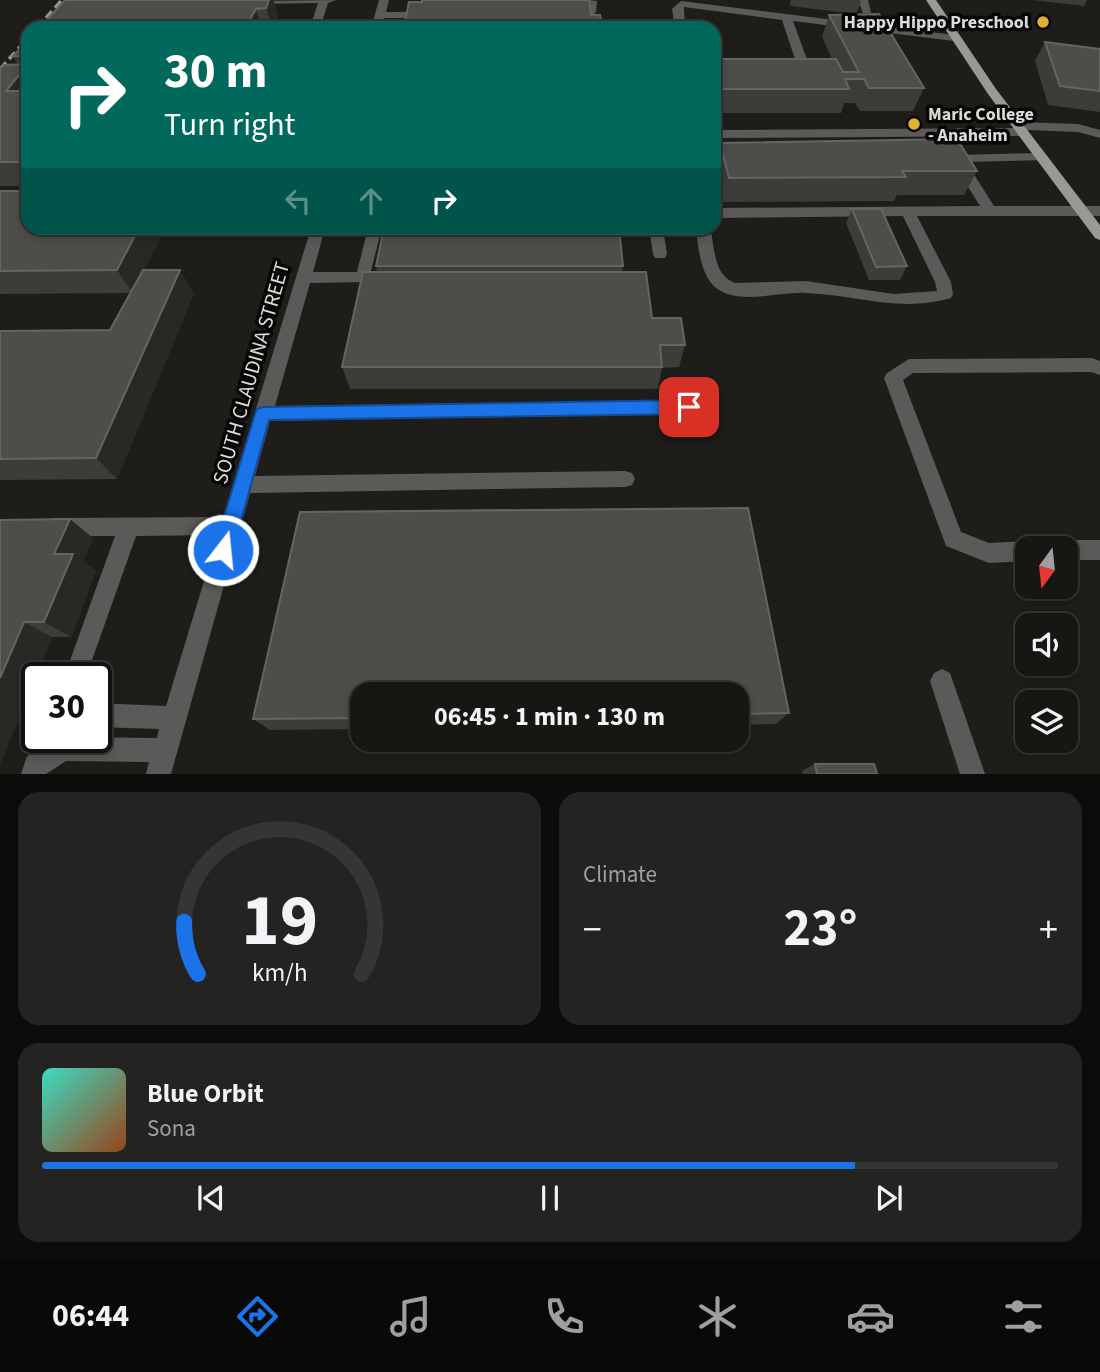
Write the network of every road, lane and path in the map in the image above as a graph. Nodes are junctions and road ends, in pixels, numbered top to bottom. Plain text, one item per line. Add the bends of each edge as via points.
1 (324, 0) edge
2 (331, 0) edge
3 (384, 0) edge
4 (931, 0) edge
5 (240, 1) edge
6 (589, 1) edge
7 (380, 15) junction
8 (435, 15) edge
9 (555, 17) edge
10 (786, 17) junction
11 (317, 21) edge
12 (378, 21) edge
13 (679, 21) edge
14 (954, 37) junction
15 (778, 65) edge
16 (1021, 129) junction
17 (721, 134) edge
18 (1100, 134) edge
19 (1041, 157) junction
20 (1081, 210) junction
21 (990, 211) junction
22 (1100, 211) edge
23 (908, 212) junction
24 (721, 213) edge
25 (316, 235) edge
26 (373, 235) edge
27 (657, 235) edge
28 (705, 235) edge
29 (1100, 235) edge
30 (660, 254) dead end
31 (303, 277) junction
32 (1100, 368) edge
33 (689, 407) dead end
34 (263, 414) junction
35 (625, 480) dead end
36 (242, 485) junction
37 (230, 526) junction
38 (38, 527) edge
39 (129, 527) junction
40 (1078, 550) edge
41 (1100, 550) edge
42 (1015, 551) edge
43 (80, 662) edge
44 (942, 681) dead end
45 (112, 716) edge
46 (174, 718) junction
47 (161, 762) edge
48 (33, 774) edge
49 (973, 774) edge

1 - 2 street
1 - 5 street
1 - 11 street
3 - 7 street
4 - 14 main road
6 - 9 street via 588,15
7 - 8 street
7 - 12 street
10 - 13 street via 681,4
10 - 14 street
10 - 15 street via 803,65
14 - 16 main road
16 - 17 street
16 - 18 street via 1078,128
16 - 19 main road
19 - 20 main road
19 - 21 street via 951,158
20 - 21 street
20 - 22 street
20 - 29 main road
21 - 23 street
23 - 24 street
23 - 28 street via 945,294 876,298 807,287 742,289 724,285 714,275
25 - 31 street, SOUTH CLAUDINA STREET
26 - 31 street via 363,278
27 - 30 street
31 - 34 street, SOUTH CLAUDINA STREET
32 - 42 street via 909,366 893,378 953,539 989,552
33 - 34 street
34 - 36 street, SOUTH CLAUDINA STREET
35 - 36 street
36 - 37 street, SOUTH CLAUDINA STREET
37 - 39 street
37 - 46 street, SOUTH CLAUDINA STREET
38 - 39 street
39 - 43 street
40 - 41 street
44 - 49 street
45 - 46 street
46 - 47 street, SOUTH CLAUDINA STREET
47 - 48 street via 64,749 36,765

